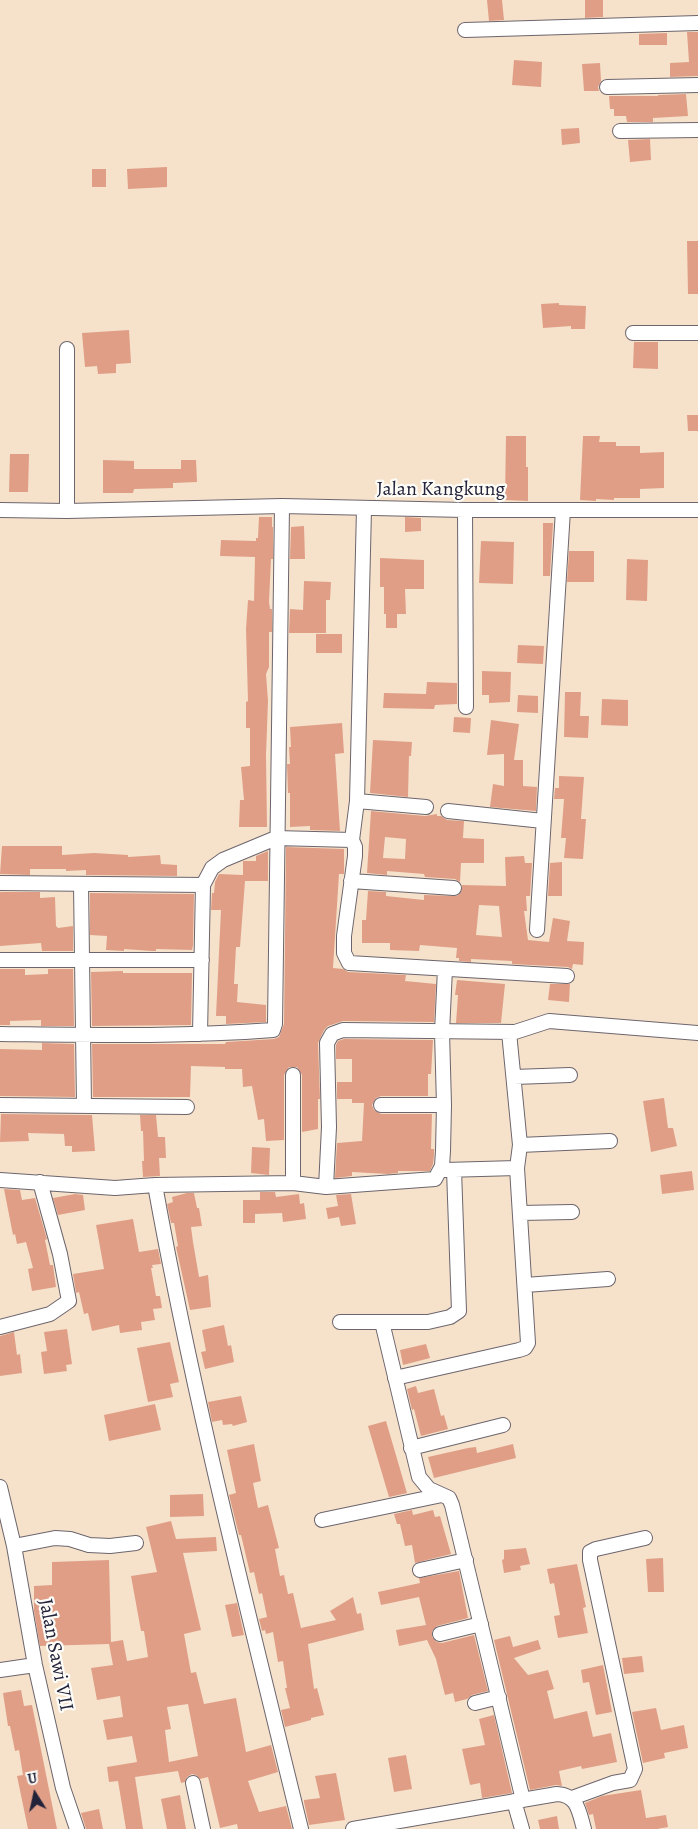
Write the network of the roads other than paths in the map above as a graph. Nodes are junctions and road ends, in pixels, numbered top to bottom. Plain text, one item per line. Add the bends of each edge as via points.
1 (698, 23) edge
2 (465, 30) dead end
3 (698, 85) edge
4 (607, 87) dead end
5 (698, 130) edge
6 (620, 131) dead end
7 (634, 333) dead end
8 (698, 334) edge
9 (67, 349) dead end
10 (282, 506) junction
11 (364, 509) junction
12 (0, 510) edge
13 (465, 510) junction
14 (563, 510) junction
15 (698, 510) edge
16 (67, 511) junction
17 (466, 707) dead end
18 (356, 801) junction
19 (426, 807) dead end
20 (448, 812) dead end
21 (543, 821) junction
22 (276, 838) junction
23 (352, 840) junction
24 (351, 881) junction
25 (0, 883) edge
26 (81, 884) junction
27 (203, 885) junction
28 (454, 888) dead end
29 (537, 930) dead end
30 (0, 960) edge
31 (82, 960) junction
32 (202, 960) junction
33 (445, 969) junction
34 (567, 976) dead end
35 (442, 1032) junction
36 (509, 1032) junction
37 (698, 1033) edge
38 (0, 1034) edge
39 (200, 1034) junction
40 (83, 1035) junction
41 (293, 1075) dead end
42 (570, 1075) dead end
43 (514, 1077) junction
44 (0, 1105) edge
45 (84, 1105) junction
46 (381, 1105) dead end
47 (444, 1105) junction
48 (186, 1107) dead end
49 (610, 1141) dead end
50 (520, 1145) junction
51 (517, 1168) junction
52 (439, 1170) junction
53 (454, 1170) junction
54 (0, 1180) edge
55 (40, 1182) junction
56 (293, 1183) junction
57 (155, 1185) junction
58 (326, 1187) junction
59 (572, 1212) dead end
60 (520, 1213) junction
61 (608, 1279) dead end
62 (525, 1285) junction
63 (340, 1322) dead end
64 (382, 1322) junction
65 (0, 1327) edge
66 (395, 1378) junction
67 (502, 1425) dead end
68 (411, 1448) junction
69 (0, 1487) edge
70 (442, 1495) junction
71 (322, 1520) dead end
72 (645, 1538) dead end
73 (136, 1543) dead end
74 (14, 1546) junction
75 (466, 1560) junction
76 (420, 1570) dead end
77 (481, 1624) junction
78 (440, 1634) dead end
79 (34, 1665) junction
80 (0, 1670) edge
81 (499, 1697) junction
82 (475, 1703) dead end
83 (193, 1783) dead end
84 (572, 1798) junction
85 (519, 1800) junction
86 (77, 1829) edge
87 (203, 1829) edge
88 (301, 1829) edge
89 (353, 1829) edge
90 (522, 1829) edge
91 (584, 1829) edge

1 - 2 street
3 - 4 street
5 - 6 street
7 - 8 street
9 - 16 street
10 - 11 street
10 - 16 street
10 - 22 street
11 - 13 street, Jalan Kangkung
11 - 18 street, Jalan Kangkung
12 - 16 street
13 - 14 street, Jalan Kangkung
13 - 17 street
14 - 15 street, Jalan Kangkung
14 - 21 street
18 - 19 street
18 - 23 street, Jalan Kangkung
20 - 21 street
21 - 29 street
22 - 23 street
22 - 27 street via 223,860 212,868
22 - 39 street via 273,1030
23 - 24 street, Jalan Kangkung via 355,856
24 - 28 street
24 - 33 street, Jalan Kangkung via 344,944 349,963
25 - 26 street
26 - 27 street
26 - 31 street
27 - 32 street
30 - 31 street
31 - 32 street
31 - 40 street
32 - 39 street
33 - 34 street
33 - 35 street
35 - 36 street
35 - 47 street
35 - 58 street via 343,1030 332,1034 327,1043 329,1127
36 - 37 street via 549,1021
36 - 43 street
38 - 40 street
39 - 40 street
40 - 45 street
41 - 56 street
42 - 43 street
43 - 50 street
44 - 45 street
45 - 48 street
46 - 47 street
47 - 52 street via 443,1151
49 - 50 street
50 - 51 street
51 - 53 street
51 - 60 street
52 - 53 street
52 - 58 street via 435,1179
53 - 64 street via 459,1311 450,1318 428,1322
54 - 55 street
55 - 57 street via 115,1188
55 - 65 street via 69,1301 50,1314
56 - 57 street
56 - 58 street
57 - 88 street via 172,1280 232,1545
59 - 60 street
60 - 62 street
61 - 62 street
62 - 66 street via 528,1343 525,1348
63 - 64 street
64 - 66 street
66 - 68 street
67 - 68 street
68 - 70 street via 419,1477 429,1489
69 - 74 street, Jalan Sawi VII
70 - 71 street
70 - 75 street via 452,1504
72 - 84 street via 590,1552 634,1774 630,1780
73 - 74 street via 88,1545 55,1538
74 - 79 street, Jalan Sawi VII
75 - 76 street
75 - 77 street
77 - 78 street
77 - 81 street
79 - 80 street
79 - 86 street, Jalan Sawi VII via 63,1788
81 - 82 street
81 - 85 street
83 - 87 street
84 - 85 street via 557,1794
84 - 91 street
85 - 89 street
85 - 90 street

